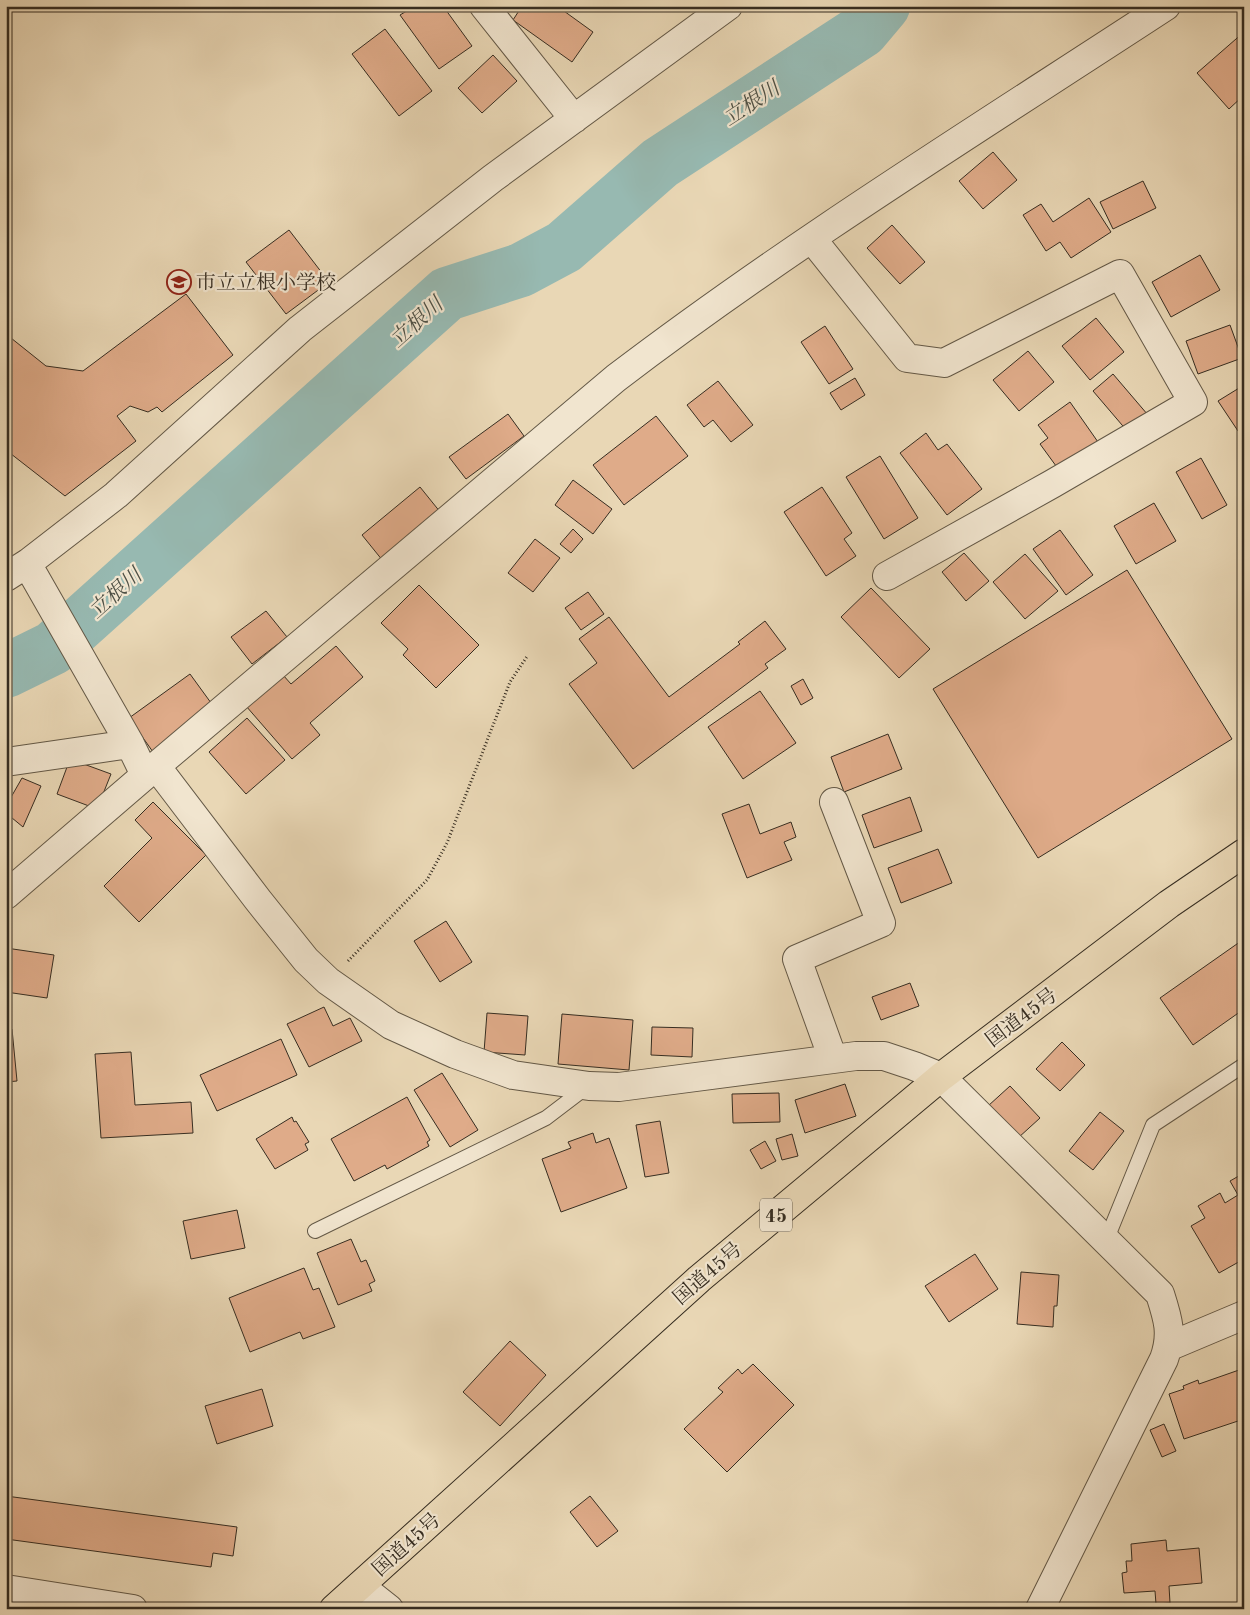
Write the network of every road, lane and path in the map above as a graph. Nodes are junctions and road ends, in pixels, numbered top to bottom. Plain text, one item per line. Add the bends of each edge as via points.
1 (484, 6) edge
2 (728, 6) edge
3 (1166, 6) edge
4 (574, 119) junction
5 (812, 239) junction
6 (22, 571) edge
7 (887, 576) dead end
8 (528, 655) dead end
9 (130, 744) junction
10 (6, 762) edge
11 (150, 770) junction
12 (834, 802) dead end
13 (1244, 853) edge
14 (6, 895) edge
15 (328, 982) junction
16 (833, 1060) junction
17 (1244, 1065) edge
18 (942, 1077) junction
19 (589, 1086) junction
20 (315, 1231) dead end
21 (1106, 1241) junction
22 (1244, 1315) edge
23 (1168, 1331) junction
24 (360, 1586) junction
25 (6, 1589) edge
26 (133, 1609) edge
27 (334, 1609) edge
28 (389, 1609) edge
29 (1040, 1609) edge

1 - 4 street
2 - 4 street
3 - 5 street
4 - 6 street via 493,178 300,330 116,495
5 - 7 street via 907,358 944,363 1120,274 1193,402
5 - 11 street via 679,330 616,378
6 - 9 street
8 - 15 path via 510,682 447,843 427,880
9 - 10 street
9 - 11 street
11 - 14 street
11 - 15 street via 306,960
12 - 16 street via 881,923 797,960
13 - 18 highway, 国道45号 / 45 via 1169,904
15 - 19 street via 391,1025 455,1054 513,1074
16 - 18 street via 884,1056
16 - 19 street via 619,1087
17 - 21 lane via 1153,1125
18 - 21 street
18 - 24 highway, 国道45号 / 45 via 699,1279
19 - 20 lane via 546,1118
21 - 23 street via 1160,1294
22 - 23 street
23 - 29 street via 1164,1359
24 - 27 highway, 国道45号 / 45
24 - 28 street
25 - 26 street

